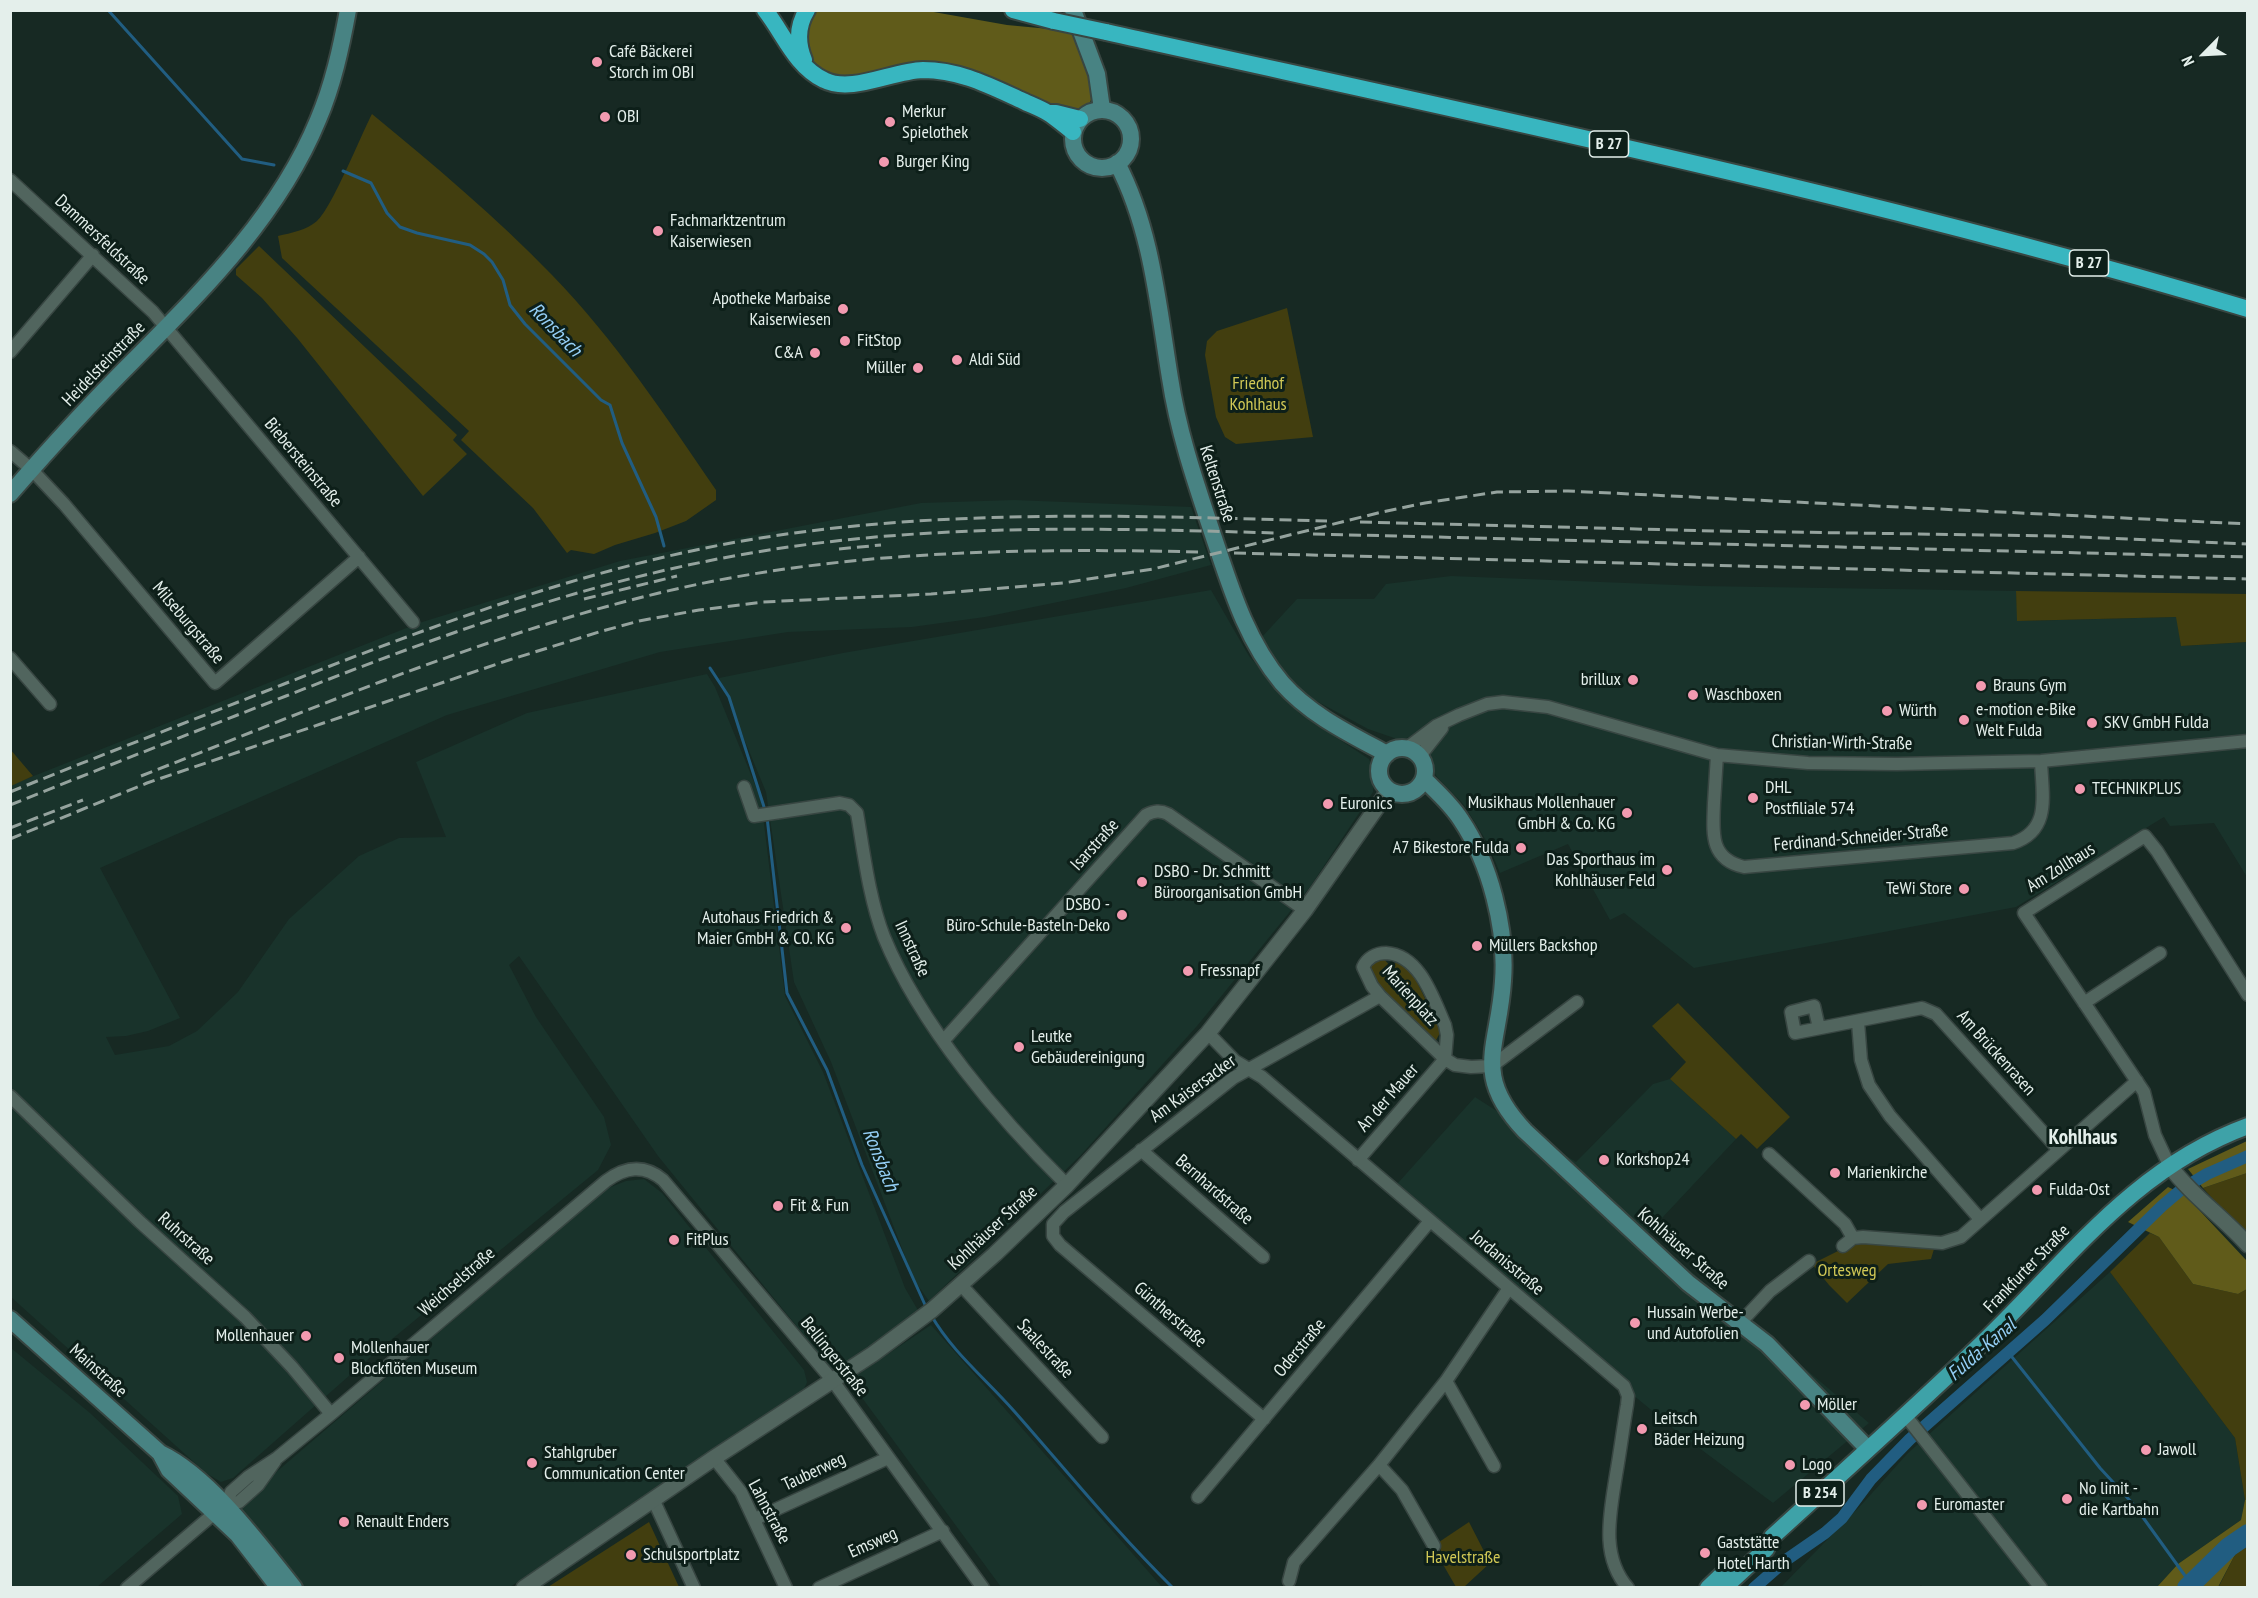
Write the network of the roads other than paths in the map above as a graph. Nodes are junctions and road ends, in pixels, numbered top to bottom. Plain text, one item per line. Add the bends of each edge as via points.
1 (348, 10) edge
2 (765, 10) edge
3 (807, 10) edge
4 (1012, 10) edge
5 (1073, 10) edge
6 (813, 73) junction
7 (1102, 109) junction
8 (1076, 125) junction
9 (1118, 163) junction
10 (10, 180) edge
11 (93, 255) junction
12 (2199, 294) junction
13 (2247, 309) edge
14 (2247, 319) edge
15 (166, 329) junction
16 (10, 352) edge
17 (10, 452) edge
18 (32, 470) junction
19 (10, 494) edge
20 (358, 557) junction
21 (413, 622) dead end
22 (10, 658) edge
23 (50, 704) dead end
24 (2247, 741) edge
25 (1414, 752) junction
26 (1387, 754) junction
27 (1717, 755) junction
28 (2041, 760) junction
29 (1424, 779) junction
30 (744, 787) dead end
31 (1389, 790) junction
32 (1305, 910) junction
33 (2160, 953) dead end
34 (2247, 995) edge
35 (1380, 996) junction
36 (1577, 1002) dead end
37 (2084, 1003) junction
38 (1858, 1022) junction
39 (1819, 1028) dead end
40 (1208, 1033) junction
41 (944, 1040) junction
42 (1445, 1059) junction
43 (1492, 1066) junction
44 (1250, 1070) junction
45 (2137, 1081) junction
46 (10, 1096) edge
47 (2247, 1126) edge
48 (1141, 1150) junction
49 (2059, 1150) junction
50 (1769, 1154) dead end
51 (1358, 1160) junction
52 (639, 1168) joint
53 (2173, 1172) junction
54 (1067, 1185) junction
55 (1980, 1219) junction
56 (1430, 1221) junction
57 (1054, 1238) joint
58 (2247, 1245) edge
59 (1263, 1257) dead end
60 (1809, 1261) dead end
61 (961, 1285) junction
62 (1509, 1288) junction
63 (10, 1319) edge
64 (1741, 1322) junction
65 (833, 1381) junction
66 (1446, 1381) junction
67 (332, 1414) junction
68 (1264, 1419) junction
69 (1910, 1421) junction
70 (1102, 1437) dead end
71 (1868, 1449) junction
72 (714, 1458) junction
73 (888, 1458) junction
74 (1379, 1465) junction
75 (1494, 1466) dead end
76 (1198, 1497) dead end
77 (653, 1499) junction
78 (220, 1510) junction
79 (755, 1519) junction
80 (943, 1531) junction
81 (1772, 1537) junction
82 (1434, 1546) dead end
83 (1289, 1581) dead end
84 (127, 1587) edge
85 (279, 1587) edge
86 (294, 1587) edge
87 (524, 1587) edge
88 (694, 1587) edge
89 (786, 1587) edge
90 (819, 1587) edge
91 (983, 1587) edge
92 (1628, 1587) edge
93 (1708, 1587) edge
94 (1724, 1587) edge
95 (2041, 1587) edge

1 - 15 main road, Heidelsteinstraße via 333,77 310,137 271,205
2 - 6 highway via 798,59
3 - 6 highway via 800,24 800,47
4 - 12 highway, B 27, bridge via 1765,180
5 - 7 main road via 1097,74
6 - 8 highway via 842,86 921,70 948,72 985,82
7 - 8 main road via 1086,113
7 - 9 main road via 1120,115 1130,131 1129,149
8 - 9 main road via 1073,146 1084,162 1101,168
9 - 26 main road, Keltenstraße via 1144,228 1185,450 1245,625 1262,656 1298,699
10 - 11 street, Dammersfeldstraße
11 - 15 street, Dammersfeldstraße
11 - 16 street
12 - 13 highway, B 27
12 - 14 highway, B 27
15 - 18 main road, Heidelsteinstraße
15 - 20 street, Biebersteinstraße
17 - 18 street
18 - 19 main road, Heidelsteinstraße
18 - 20 street, Milseburgstraße via 215,683
20 - 21 street, Biebersteinstraße
22 - 23 street
24 - 28 street, Christian-Wirth-Straße
25 - 26 main road via 1399,748
25 - 27 street, Christian-Wirth-Straße via 1446,722 1473,708 1503,702 1530,704 1588,718
25 - 29 main road via 1425,767
26 - 31 main road via 1380,772
27 - 28 street, Christian-Wirth-Straße via 1808,763
27 - 28 street, Ferdinand-Schneider-Straße via 1713,833 1716,846 1731,864 1744,867 2019,841 2033,832 2040,819
29 - 31 main road via 1412,792 1400,794
29 - 43 main road, Kohlhäuser Straße via 1469,832 1492,891 1504,968
30 - 41 street, Innstraße via 754,816 840,803 854,809 884,936 905,979
31 - 32 street, Kohlhäuser Straße
32 - 40 street, Kohlhäuser Straße
32 - 41 street, Isarstraße via 1168,814 1151,813
33 - 37 street
34 - 37 street, Am Zollhaus via 2145,836 2024,913
35 - 42 street, Marienplatz
35 - 42 street, Marienplatz via 1364,971 1365,963 1384,953 1410,962 1445,1025
35 - 44 street, Am Kaisersacker
36 - 43 street
37 - 45 street, Am Zollhaus
38 - 39 street, Am Brückenrasen
38 - 49 street, Am Brückenrasen via 1922,1008 1936,1014
38 - 55 street via 1861,1060 1869,1085 1890,1116
40 - 44 street, Jordanisstraße via 1235,1061
40 - 54 street, Kohlhäuser Straße
41 - 54 street, Innstraße via 982,1092
42 - 43 street, Marienplatz via 1455,1065
42 - 51 street, An der Mauer
43 - 64 main road, Kohlhäuser Straße via 1500,1101 1525,1131 1688,1284
44 - 48 street, Am Kaisersacker via 1233,1078
44 - 51 street, Jordanisstraße
45 - 49 street
45 - 53 street, Am Zollhaus via 2144,1092 2155,1135
46 - 67 street, Ruhrstraße via 245,1317
47 - 53 main road, Frankfurter Straße / B 254 via 2210,1142
48 - 57 street, Am Kaisersacker via 1064,1212 1053,1224
48 - 59 street, Bernhardstraße
49 - 55 street
50 - 55 street via 1845,1224 1848,1242 1873,1237 1942,1243 1961,1237
51 - 56 street, Jordanisstraße
52 - 65 street, Bellingerstraße via 663,1180
52 - 67 street, Weichselstraße via 621,1171 606,1181
53 - 58 street
53 - 69 main road, Frankfurter Straße / B 254 via 2106,1217
54 - 61 street, Kohlhäuser Straße
56 - 62 street, Jordanisstraße
56 - 68 street, Oderstraße
57 - 68 street, Güntherstraße
60 - 64 street via 1770,1291
61 - 65 street, Kohlhäuser Straße via 929,1313
61 - 70 street, Saalestraße
62 - 66 street
62 - 92 street, Jordanisstraße via 1624,1386 1628,1396 1609,1533 1618,1576
63 - 78 main road, Mainstraße via 160,1453 175,1460
64 - 71 main road, Kohlhäuser Straße
65 - 72 street, Kohlhäuser Straße
65 - 73 street, Bellingerstraße
66 - 74 street
66 - 75 street
67 - 78 street, Weichselstraße via 248,1477 231,1492
68 - 76 street, Oderstraße
69 - 71 main road, Frankfurter Straße / B 254
69 - 95 street
71 - 81 main road, Frankfurter Straße / B 254
72 - 77 street, Kohlhäuser Straße
72 - 79 street, Lahnstraße via 741,1492
73 - 79 street, Tauberweg
73 - 80 street, Bellingerstraße
74 - 82 street via 1402,1490
74 - 83 street via 1294,1562
77 - 87 street, Kohlhäuser Straße
77 - 88 street
78 - 84 street, Weichselstraße
78 - 85 main road, Mainstraße
78 - 86 main road, Mainstraße
79 - 89 street, Lahnstraße
80 - 90 street, Emsweg
80 - 91 street, Bellingerstraße
81 - 93 main road, Frankfurter Straße / B 254 via 1759,1541
81 - 94 main road, Frankfurter Straße / B 254 via 1766,1549

